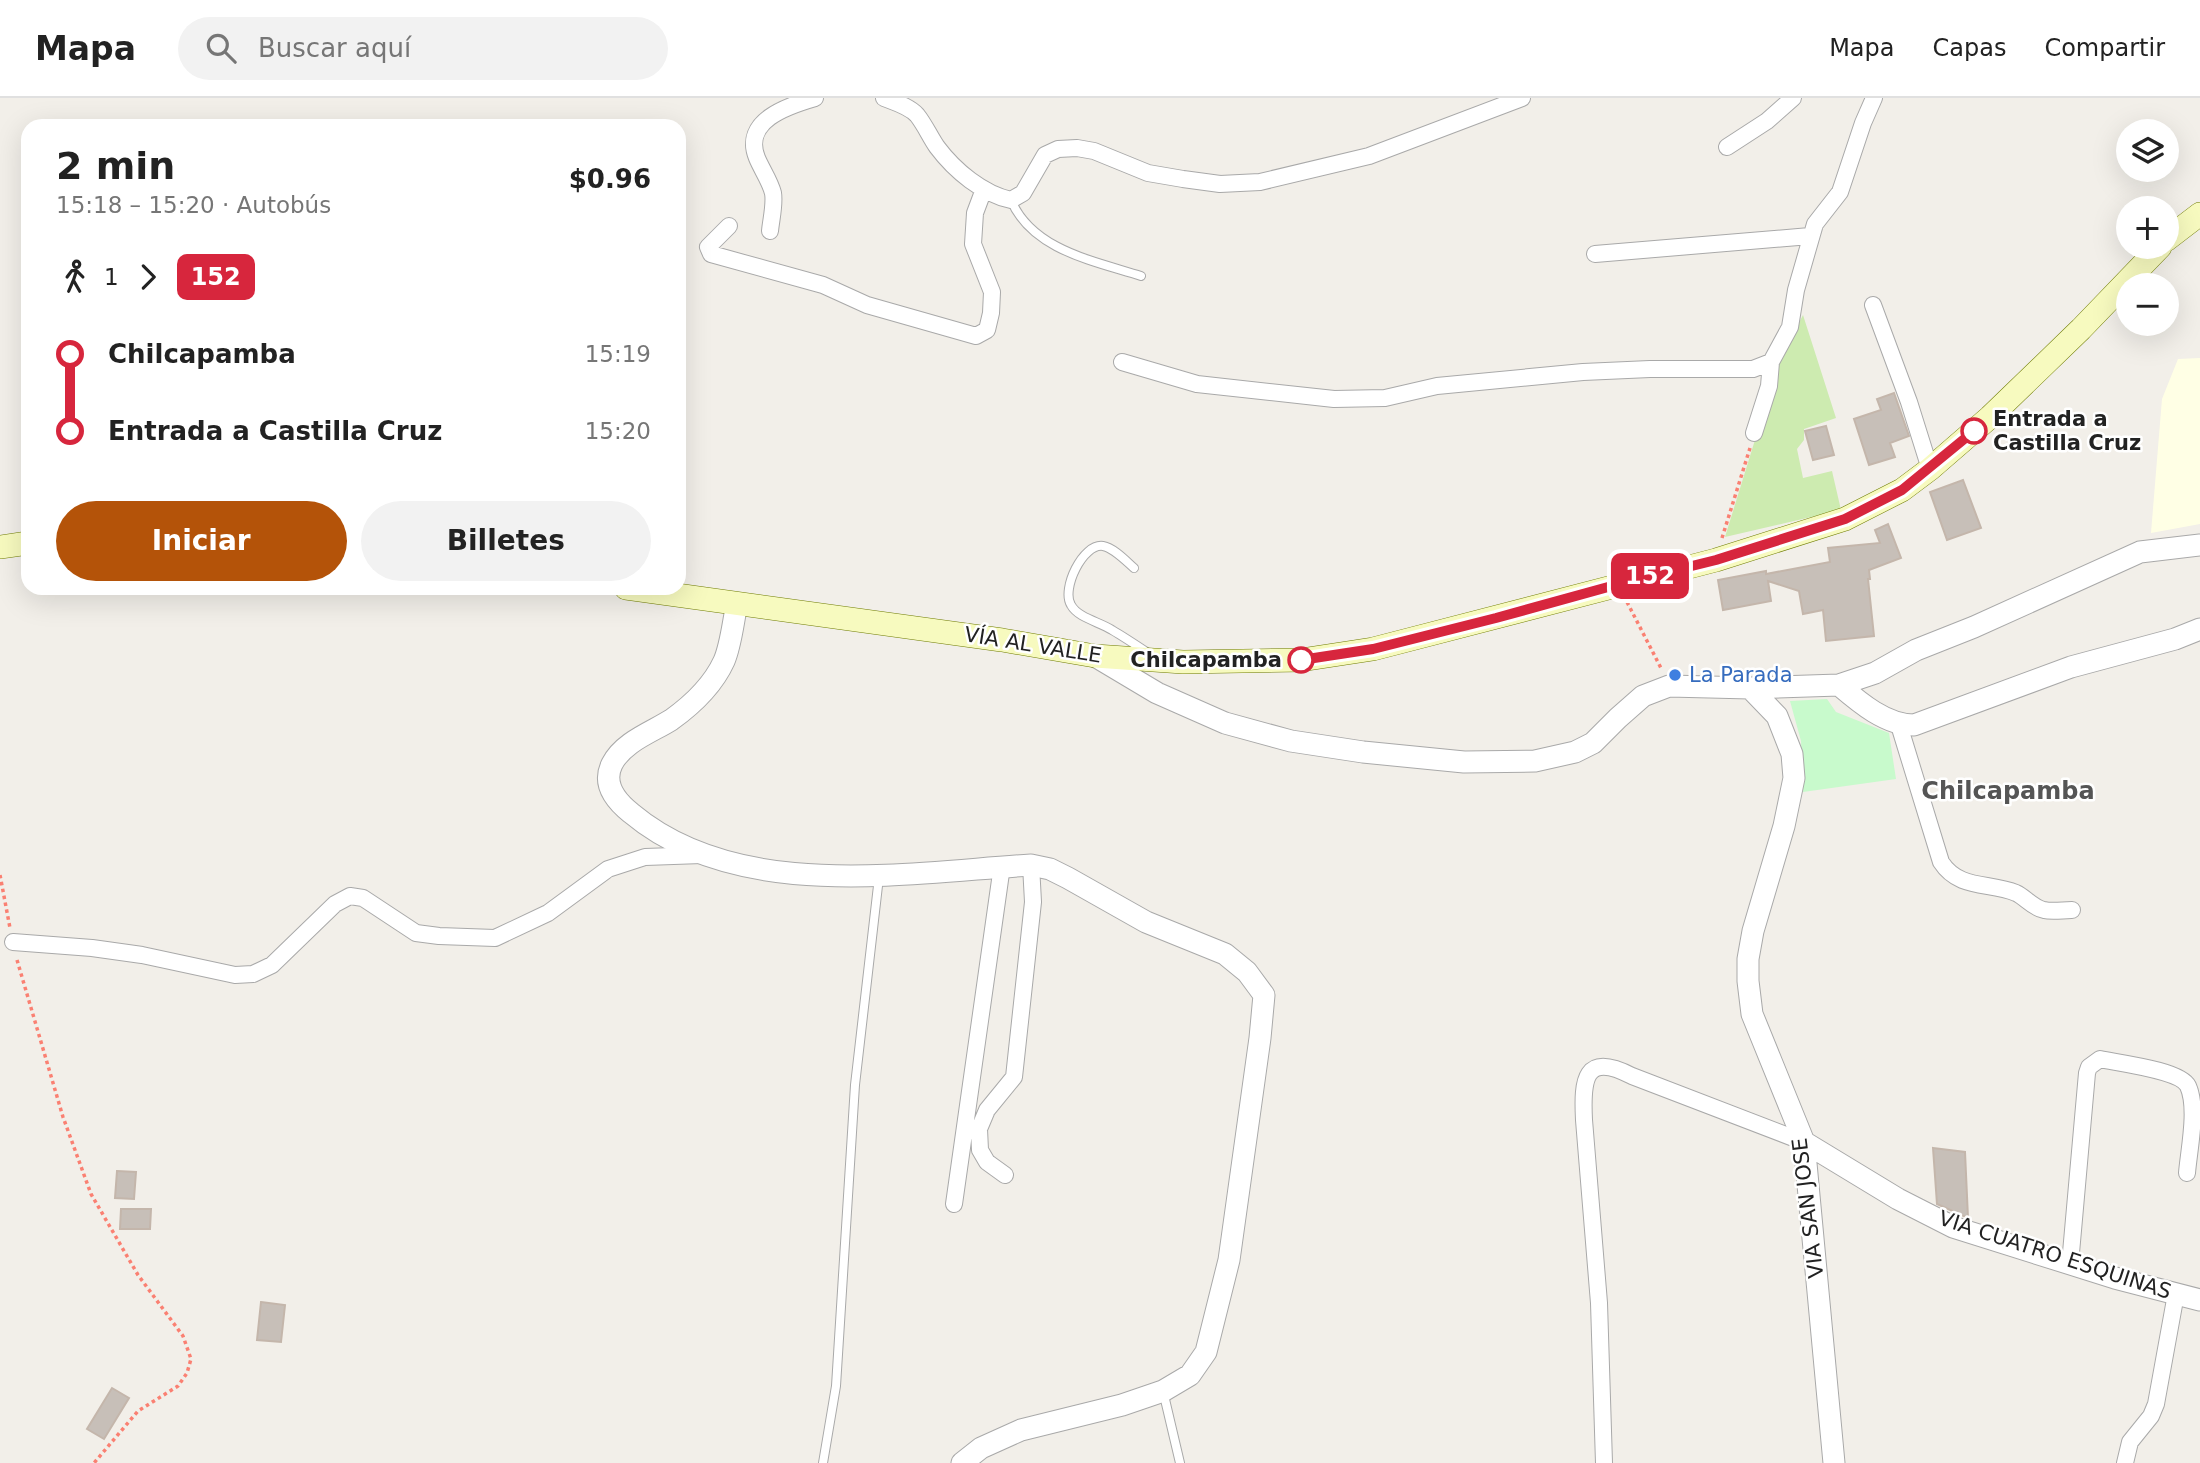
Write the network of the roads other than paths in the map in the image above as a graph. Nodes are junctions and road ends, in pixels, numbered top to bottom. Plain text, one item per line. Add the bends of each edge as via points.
1 (815, 98) edge
2 (884, 98) edge
3 (1522, 98) edge
4 (1793, 98) edge
5 (1874, 98) edge
6 (1727, 147) dead end
7 (984, 189) junction
8 (1011, 200) junction
9 (2200, 214) edge
10 (729, 226) dead end
11 (2179, 230) edge
12 (770, 231) dead end
13 (1810, 236) junction
14 (1595, 254) dead end
15 (2148, 259) edge
16 (1141, 276) dead end
17 (1873, 305) dead end
18 (1122, 362) dead end
19 (1771, 362) junction
20 (1754, 433) road end
21 (1930, 469) junction
22 (21, 544) edge
23 (2200, 545) edge
24 (0, 547) edge
25 (1134, 568) dead end
26 (675, 595) edge
27 (737, 604) junction
28 (2200, 629) edge
29 (1095, 656) junction
30 (1160, 660) junction
31 (1839, 685) junction
32 (1750, 688) junction
33 (1899, 725) junction
34 (704, 855) junction
35 (1031, 864) junction
36 (1003, 866) junction
37 (879, 874) junction
38 (2072, 910) dead end
39 (13, 942) road end
40 (1804, 1142) junction
41 (2187, 1173) dead end
42 (1005, 1175) dead end
43 (954, 1204) dead end
44 (2070, 1264) junction
45 (2176, 1294) junction
46 (2200, 1300) edge
47 (1163, 1391) junction
48 (823, 1463) edge
49 (962, 1463) edge
50 (1180, 1463) edge
51 (1604, 1463) edge
52 (1834, 1463) edge
53 (2125, 1463) edge

1 - 12 street via 777,111 759,126 754,140 773,194
2 - 7 street via 916,114 939,150
3 - 8 street via 1369,156 1260,182 1220,184 1183,179 1148,173 1094,151 1058,149 1045,155 1023,193
4 - 6 street
5 - 13 street via 1840,191
7 - 8 street
7 - 10 street via 975,213 973,244 992,292 991,313 987,330 976,336 711,254 708,247
8 - 16 lane via 1017,215 1035,234 1086,259
9 - 11 main road
13 - 14 street
13 - 19 street via 1790,327
15 - 21 main road, VÍA AL VALLE via 1990,417
17 - 21 street
18 - 19 street via 1197,384 1334,400 1385,398 1437,386 1583,372 1753,369
19 - 20 street via 1769,386
21 - 30 main road, VÍA AL VALLE via 1902,490 1845,519 1716,560 1373,649 1301,660
22 - 24 main road
23 - 31 street via 2140,552 1916,650 1875,673
25 - 30 lane via 1103,546 1091,548 1075,568 1069,603
26 - 27 main road, VÍA AL VALLE
27 - 29 main road, VÍA AL VALLE
27 - 34 street via 724,661 701,696 633,741 612,764 608,786 618,803 647,827
28 - 33 street via 2071,667 1914,725
29 - 30 main road, VÍA AL VALLE
29 - 32 street via 1157,693 1225,723 1291,741 1464,762 1535,761 1576,752 1593,743 1643,696 1669,686
31 - 32 street
31 - 33 street
32 - 40 street, VIA SAN JOSE via 1777,716 1792,754 1794,778 1754,931 1748,981 1752,1014
33 - 38 street via 1941,862 1950,873 1966,883 2018,893 2043,910
34 - 37 street via 792,873 833,877
34 - 39 street via 645,857 608,869 548,913 495,938 416,933 363,898 350,896 335,904 272,965 253,974 235,975 92,948
35 - 36 street
35 - 42 street via 1033,902 1014,1077 987,1110 979,1129 980,1150 987,1162
35 - 47 street via 1068,878 1146,922 1225,954 1247,972 1264,995 1229,1260 1216,1315 1206,1352 1190,1375
36 - 37 street
36 - 43 street
37 - 48 lane via 855,1085 836,1386
40 - 44 street, VIA CUATRO ESQUINAS via 1953,1227
40 - 51 street via 1614,1066 1602,1066 1585,1078 1582,1090 1599,1303
40 - 52 street, VIA SAN JOSE
41 - 44 street via 2193,1107 2187,1085 2151,1069 2100,1059 2093,1063 2087,1073
44 - 45 street, VIA CUATRO ESQUINAS
45 - 46 street, VIA CUATRO ESQUINAS
45 - 53 street via 2156,1404 2130,1442
47 - 49 street via 1021,1430 981,1448
47 - 50 lane

